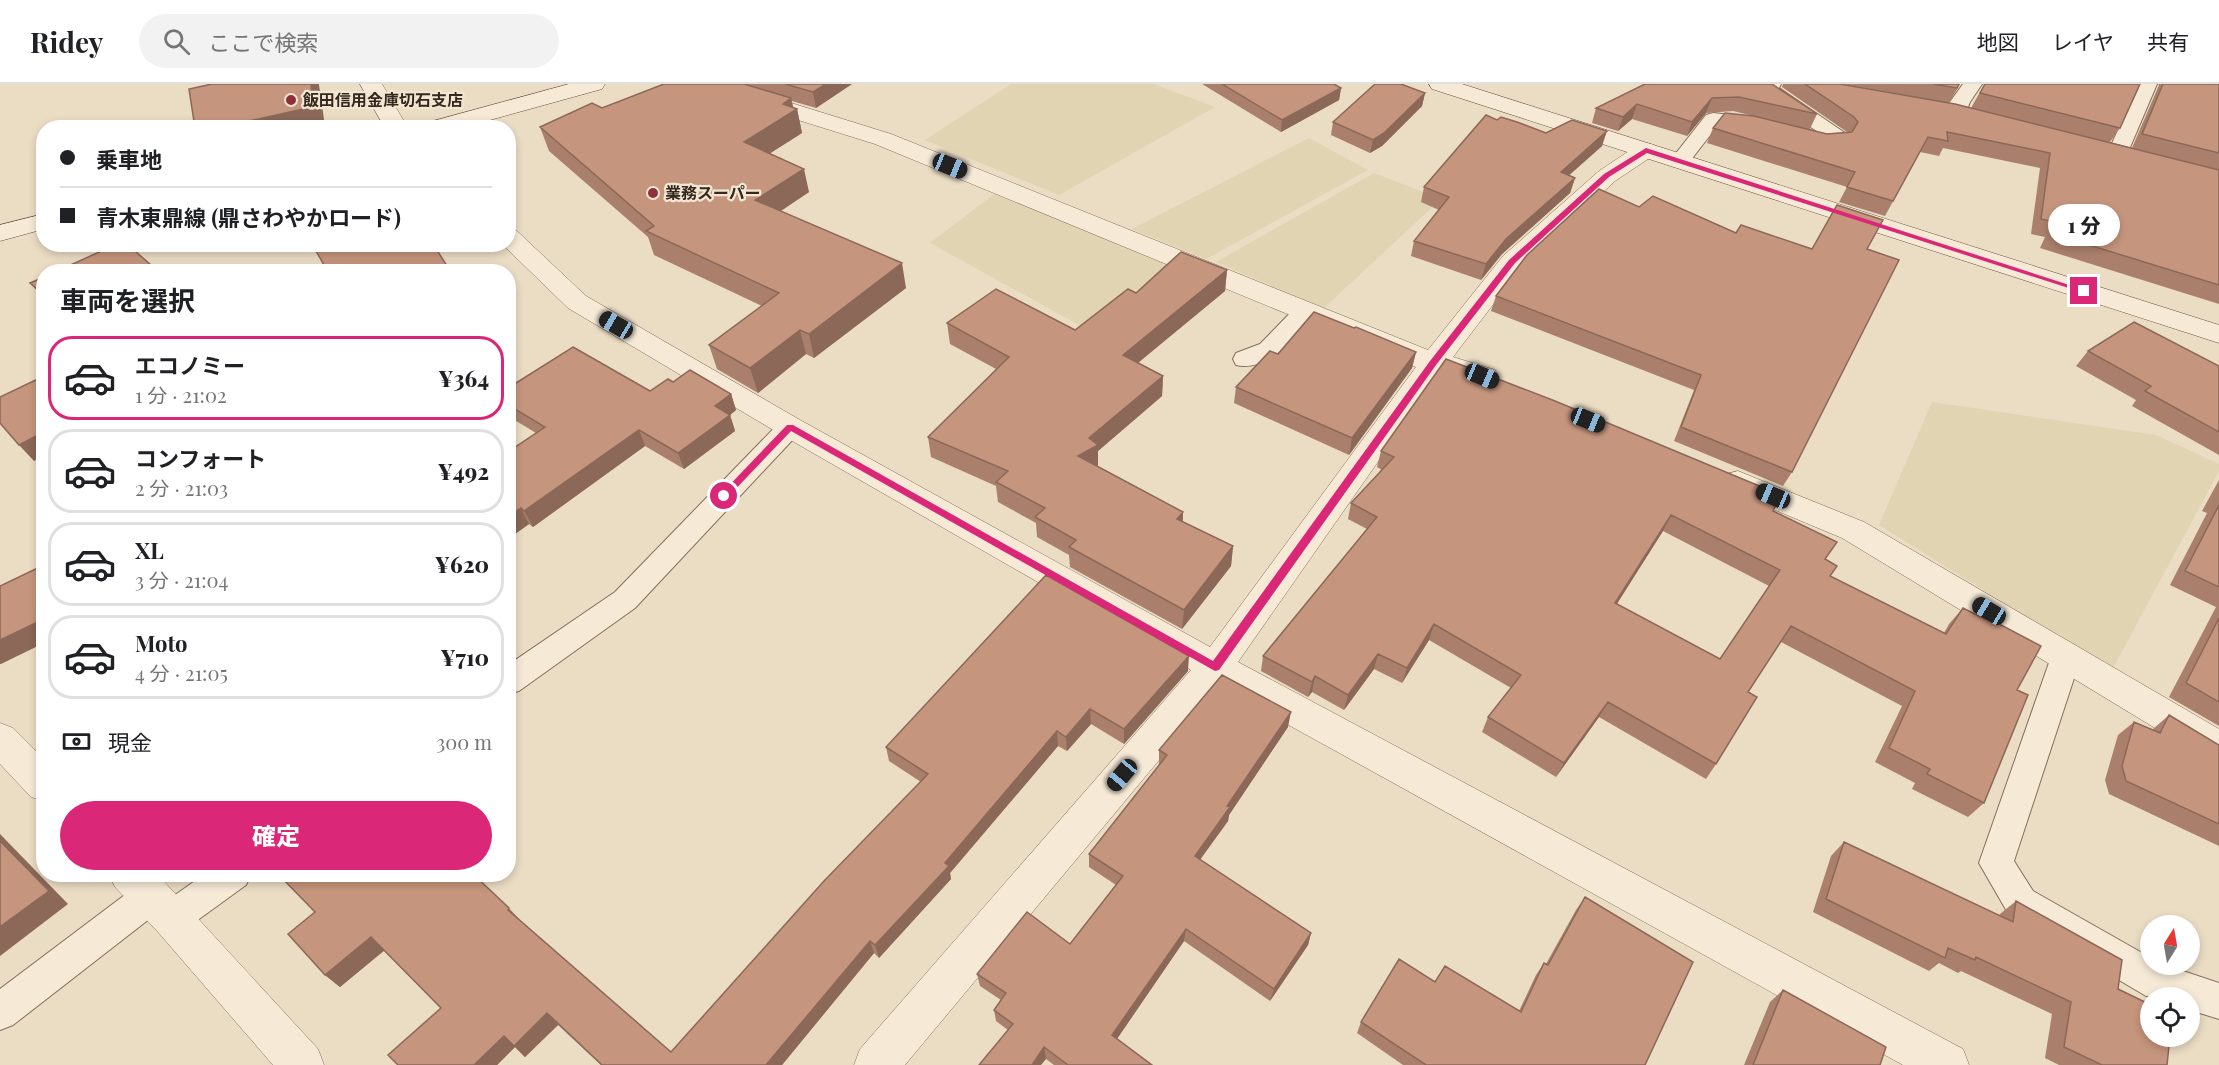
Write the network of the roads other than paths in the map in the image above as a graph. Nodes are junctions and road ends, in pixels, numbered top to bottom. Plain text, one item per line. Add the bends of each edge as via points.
1 (371, 84) edge
2 (594, 84) edge
3 (707, 84) edge
4 (1440, 84) edge
5 (1973, 84) edge
6 (2148, 84) edge
7 (1766, 85) edge
8 (1957, 112) edge
9 (392, 120) edge
10 (463, 120) edge
11 (2095, 146) edge
12 (1646, 150) junction
13 (2118, 152) junction
14 (2140, 158) edge
15 (1680, 161) junction
16 (36, 223) edge
17 (0, 233) edge
18 (516, 244) edge
19 (1305, 311) junction
20 (2219, 334) edge
21 (1245, 359) dead end
22 (1433, 363) junction
23 (1514, 389) edge
24 (790, 427) junction
25 (1716, 472) edge
26 (2066, 657) junction
27 (1215, 667) junction
28 (516, 676) edge
29 (0, 739) edge
30 (2219, 748) edge
31 (36, 776) edge
32 (203, 882) edge
33 (150, 896) edge
34 (2219, 1001) edge
35 (0, 1012) edge
36 (302, 1065) edge
37 (876, 1065) edge
38 (1947, 1065) edge

1 - 9 street
2 - 10 street
3 - 19 street via 883,139
4 - 12 street
5 - 8 lane
6 - 13 lane
7 - 15 lane via 1838,137 1836,141 1748,122 1713,119
11 - 13 lane
12 - 15 street
12 - 22 street via 1607,176 1512,262
13 - 14 lane
15 - 20 street
16 - 17 street
18 - 24 street via 577,302
19 - 21 lane via 1269,350
19 - 22 street
22 - 23 street via 1460,367
22 - 27 street
24 - 27 street
24 - 28 lane via 625,600
25 - 26 street via 1853,530
26 - 30 street
26 - 34 lane via 1996,863 2021,903 2159,983
27 - 37 street
27 - 38 street
29 - 31 street
32 - 33 lane
33 - 35 lane
33 - 36 street

